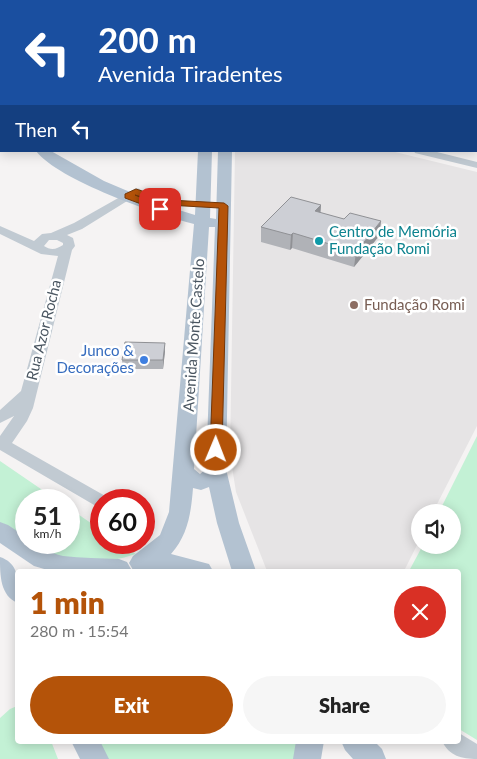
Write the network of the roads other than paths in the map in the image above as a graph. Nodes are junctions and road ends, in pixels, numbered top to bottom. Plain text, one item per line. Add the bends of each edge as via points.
1 (43, 152) edge
2 (56, 152) edge
3 (205, 152) edge
4 (225, 152) edge
5 (423, 152) edge
6 (446, 152) edge
7 (477, 160) edge
8 (477, 165) edge
9 (132, 194) junction
10 (223, 214) junction
11 (202, 221) junction
12 (78, 226) junction
13 (0, 230) edge
14 (45, 244) junction
15 (66, 244) junction
16 (60, 268) junction
17 (28, 393) junction
18 (0, 418) edge
19 (1, 443) edge
20 (216, 469) junction
21 (184, 472) junction
22 (90, 496) edge
23 (0, 531) edge
24 (143, 562) junction
25 (0, 566) edge
26 (107, 569) edge
27 (121, 569) edge
28 (194, 569) edge
29 (243, 569) edge
30 (15, 588) edge
31 (86, 744) edge
32 (310, 744) edge
33 (358, 744) edge
34 (458, 744) edge
35 (477, 757) edge
36 (94, 759) edge
37 (307, 759) edge
38 (372, 759) edge

1 - 9 main road via 70,170
2 - 9 main road
3 - 11 main road, Avenida Monte Castelo
4 - 10 main road, Avenida Monte Castelo
5 - 8 street
6 - 7 street
9 - 11 main road via 168,203
9 - 11 main road via 189,224
9 - 12 street, Rua Azor Rocha
10 - 11 main road
10 - 20 main road, Avenida Monte Castelo
11 - 21 main road, Avenida Monte Castelo
12 - 14 street, Rua Azor Rocha
12 - 15 street, Rua Azor Rocha
13 - 14 street
14 - 15 street
14 - 15 street via 57,252
14 - 16 street, Rua Azor Rocha
15 - 16 street, Rua Azor Rocha
16 - 17 street, Rua Azor Rocha
17 - 18 street, Rua Azor Rocha
17 - 19 street, Rua Azor Rocha via 20,423
19 - 22 street
20 - 21 main road via 211,478 202,482 190,479
20 - 29 main road, Avenida Monte Castelo via 228,523
21 - 24 main road, Avenida Monte Castelo via 177,526 166,546
23 - 26 main road via 42,559 62,565
24 - 27 main road
24 - 28 main road via 171,563
25 - 30 main road
31 - 36 main road
32 - 37 main road
33 - 38 main road
34 - 35 street

